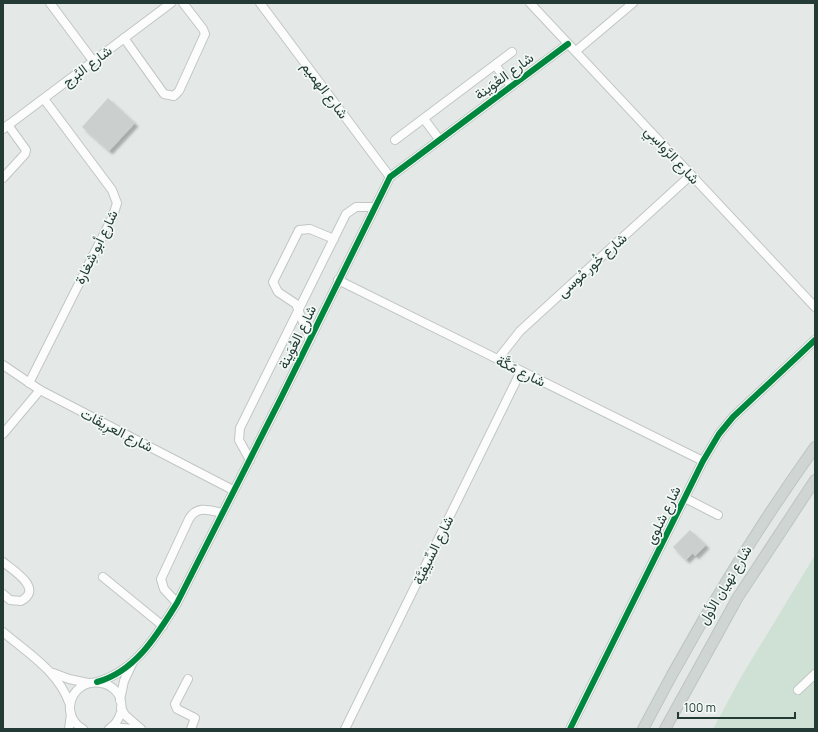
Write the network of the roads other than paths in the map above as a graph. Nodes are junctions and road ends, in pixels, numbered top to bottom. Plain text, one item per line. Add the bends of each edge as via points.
1 (50, 3) edge
2 (171, 3) edge
3 (183, 3) edge
4 (260, 3) edge
5 (530, 3) edge
6 (633, 3) edge
7 (124, 38) junction
8 (568, 44) junction
9 (576, 51) junction
10 (512, 52) dead end
11 (94, 62) junction
12 (495, 65) junction
13 (511, 86) junction
14 (44, 99) junction
15 (424, 119) junction
16 (6, 127) edge
17 (439, 139) junction
18 (395, 140) dead end
19 (691, 175) junction
20 (390, 177) junction
21 (3, 178) edge
22 (374, 207) junction
23 (334, 239) junction
24 (338, 280) junction
25 (815, 307) edge
26 (299, 309) junction
27 (310, 340) junction
28 (815, 340) edge
29 (498, 359) junction
30 (3, 365) edge
31 (521, 370) junction
32 (29, 383) junction
33 (40, 390) junction
34 (3, 434) edge
35 (815, 447) edge
36 (250, 460) junction
37 (703, 461) junction
38 (815, 480) edge
39 (233, 490) junction
40 (684, 498) junction
41 (222, 513) junction
42 (718, 515) dead end
43 (3, 562) edge
44 (103, 578) dead end
45 (3, 594) edge
46 (177, 603) junction
47 (163, 626) junction
48 (3, 632) edge
49 (133, 662) junction
50 (50, 671) junction
51 (815, 674) edge
52 (188, 678) dead end
53 (93, 682) junction
54 (798, 690) dead end
55 (121, 704) junction
56 (71, 709) junction
57 (110, 728) edge
58 (70, 729) edge
59 (83, 729) edge
60 (134, 729) edge
61 (141, 729) edge
62 (191, 729) edge
63 (345, 729) edge
64 (570, 729) edge
65 (643, 729) edge
66 (664, 729) edge

1 - 11 street
2 - 7 street, شارع البُرج
3 - 7 street via 203,29 204,37 179,91 174,96 164,94
4 - 20 street, شارع الهميم
5 - 8 street, شارع الرَّواسِي
6 - 9 street
7 - 11 street, شارع البُرج
8 - 9 street, شارع الرَّواسِي
8 - 13 street, شارع العُوَينة
9 - 19 street, شارع الرَّواسِي
10 - 12 street
11 - 14 street, شارع البُرج
12 - 13 street
12 - 15 street
13 - 17 street, شارع العُوَينة
14 - 16 street, شارع البُرج
14 - 32 street, شارع أبو شِغارة via 112,190 117,203 113,216
15 - 17 street
15 - 18 street
16 - 21 street via 26,150
17 - 20 street, شارع العُوَينة
19 - 25 street, شارع الرَّواسِي
19 - 29 street, شارع خُور مُوسى via 520,331
20 - 22 street, شارع العُوَينة
22 - 23 street via 356,207 349,211
22 - 24 street, شارع العُوَينة
23 - 26 street
23 - 26 street via 306,228 297,232 273,282 278,292 294,301
24 - 27 street, شارع العُوَينة
24 - 29 street, شارع مَكَّة
26 - 27 street
26 - 36 street via 238,434 240,446
27 - 36 street, شارع العُوَينة
28 - 37 street, شارع شلوى via 732,417
29 - 31 street, شارع مَكَّة
30 - 32 street, شارع العرِيقَات
31 - 37 street, شارع مَكَّة
31 - 63 street, شارع السِّيفِيَّة
32 - 33 street, شارع العرِيقَات
33 - 34 street
33 - 39 street, شارع العرِيقَات
35 - 65 main road, شارع نهيان الأول via 732,572 683,654
36 - 39 street, شارع العُوَينة
37 - 40 street, شارع شلوى
38 - 66 main road, شارع نهيان الأول via 738,597
39 - 41 street, شارع العُوَينة
40 - 42 street
40 - 64 street, شارع شلوى
41 - 46 street, شارع العُوَينة
41 - 46 street via 203,509 194,512 189,519 161,579 164,590
43 - 45 street via 27,582 29,589 27,597 21,601 14,602
44 - 47 street
46 - 47 street, شارع العُوَينة
47 - 49 street, شارع العُوَينة
48 - 50 street
49 - 53 street, شارع العُوَينة via 106,679
49 - 55 street, شارع العُوَينة via 124,681
50 - 53 street via 68,679
50 - 56 street via 62,687
51 - 54 street
52 - 62 street via 175,704 177,709 195,718
53 - 55 street via 109,685 118,694
53 - 56 street, شارع العُوَينة via 76,691
55 - 57 street, شارع العُوَينة via 117,722
55 - 61 street via 125,715
56 - 58 street
56 - 59 street via 74,721
57 - 60 street

